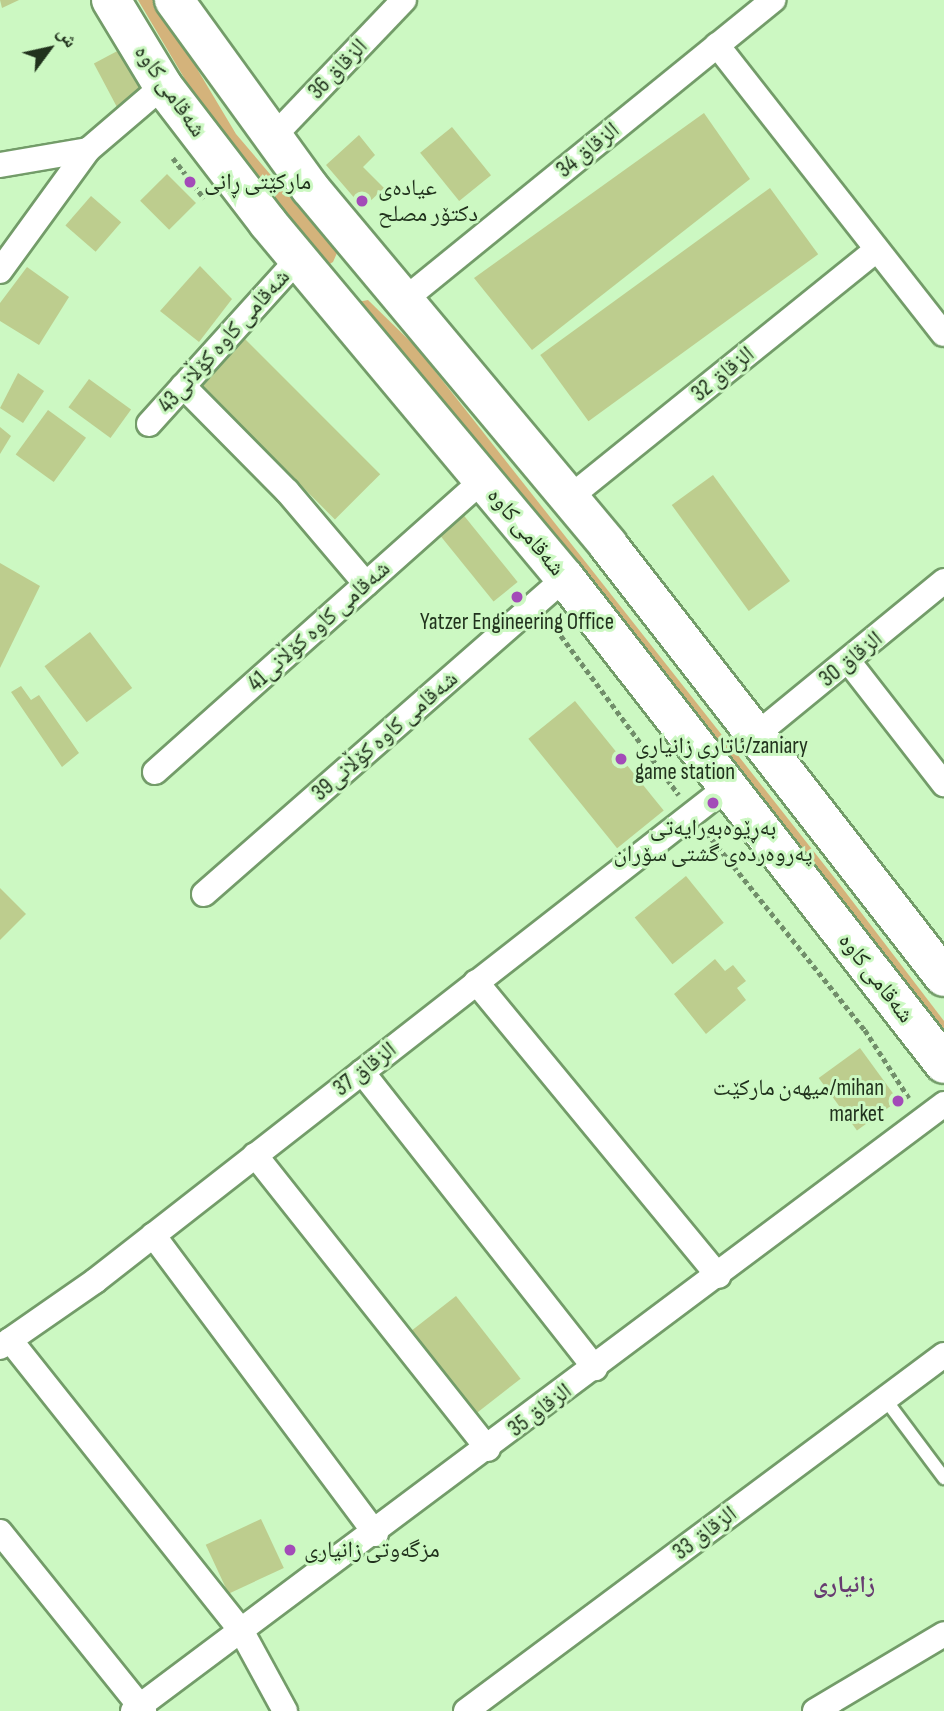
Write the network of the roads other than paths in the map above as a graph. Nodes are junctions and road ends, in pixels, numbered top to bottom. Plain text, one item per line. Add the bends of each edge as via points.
1 (111, 0) edge
2 (174, 0) edge
3 (404, 0) edge
4 (772, 0) edge
5 (717, 45) junction
6 (163, 86) junction
7 (272, 138) junction
8 (88, 150) junction
9 (0, 165) edge
10 (876, 250) junction
11 (298, 259) junction
12 (377, 268) junction
13 (0, 271) edge
14 (404, 300) junction
15 (337, 305) junction
16 (944, 334) edge
17 (183, 386) junction
18 (149, 424) dead end
19 (483, 480) junction
20 (569, 498) junction
21 (565, 579) junction
22 (944, 582) edge
23 (366, 584) junction
24 (849, 662) junction
25 (756, 735) junction
26 (155, 772) dead end
27 (944, 784) edge
28 (727, 787) junction
29 (204, 894) dead end
30 (940, 964) edge
31 (476, 982) junction
32 (944, 1063) edge
33 (362, 1072) junction
34 (935, 1111) edge
35 (256, 1155) junction
36 (153, 1235) junction
37 (718, 1276) junction
38 (5, 1343) edge
39 (944, 1355) edge
40 (595, 1368) junction
41 (885, 1399) junction
42 (488, 1449) junction
43 (944, 1478) edge
44 (0, 1532) edge
45 (376, 1534) junction
46 (242, 1632) junction
47 (944, 1634) edge
48 (140, 1709) edge
49 (285, 1711) edge
50 (466, 1711) edge
51 (815, 1711) edge

1 - 6 main road, شەقامی کاوە
2 - 7 main road
3 - 7 street, الزقاق 36
4 - 5 street, الزقاق 34
5 - 10 street
5 - 14 street, الزقاق 34
6 - 8 street
6 - 11 main road, شەقامی کاوە
7 - 12 main road
8 - 9 street
8 - 13 street
10 - 16 street
10 - 20 street, الزقاق 32
11 - 15 main road, شەقامی کاوە
11 - 17 street, شەقامی کاوە کۆڵانی43
12 - 14 main road
12 - 15 main road
14 - 20 main road
15 - 19 main road, شەقامی کاوە
17 - 18 street, شەقامی کاوە کۆڵانی43
17 - 23 street via 287,491
19 - 21 main road, شەقامی کاوە
19 - 23 street, شەقامی کاوە کۆڵانی41
20 - 25 main road
21 - 28 main road, شەقامی کاوە
21 - 29 street, شەقامی کاوە کۆڵانی39
22 - 24 street, الزقاق 30
23 - 26 street, شەقامی کاوە کۆڵانی41
24 - 25 street, الزقاق 30
24 - 27 street
25 - 30 main road
28 - 31 street, الزقاق 37
28 - 32 main road, شەقامی کاوە
31 - 33 street, الزقاق 37
31 - 37 street
33 - 35 street, الزقاق 37
33 - 40 street
34 - 37 street, الزقاق 35
35 - 36 street, الزقاق 37
35 - 42 street
36 - 38 street, الزقاق 37
36 - 45 street
37 - 40 street, الزقاق 35
38 - 46 street
39 - 41 street, الزقاق 33
40 - 42 street, الزقاق 35
41 - 43 lane
41 - 50 street, الزقاق 33
42 - 45 street, الزقاق 35
44 - 48 street
45 - 46 street, الزقاق 35
46 - 48 street, الزقاق 35
46 - 49 street
47 - 51 street

